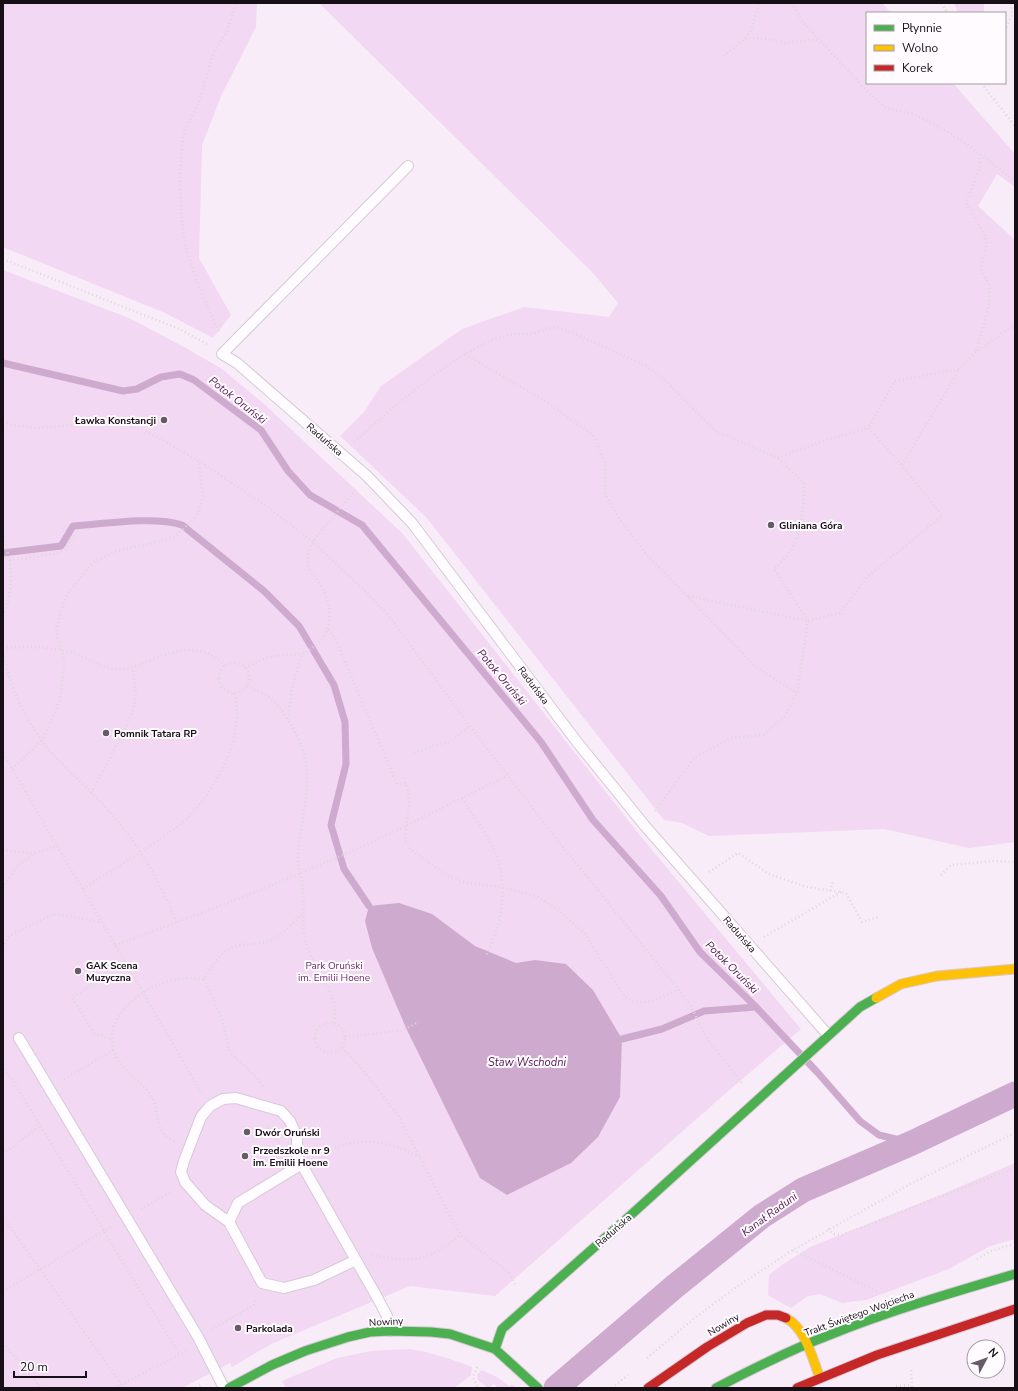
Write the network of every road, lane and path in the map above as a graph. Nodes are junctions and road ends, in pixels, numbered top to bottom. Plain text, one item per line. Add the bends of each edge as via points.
1 (236, 3) edge
2 (760, 3) edge
3 (792, 3) edge
4 (942, 3) edge
5 (1011, 3) edge
6 (946, 12) edge
7 (1006, 29) edge
8 (745, 39) junction
9 (820, 40) junction
10 (724, 56) dead end
11 (983, 84) edge
12 (1015, 126) edge
13 (980, 155) junction
14 (408, 166) dead end
15 (1015, 181) edge
16 (3, 259) edge
17 (1015, 326) edge
18 (976, 352) junction
19 (222, 354) junction
20 (465, 354) junction
21 (959, 369) junction
22 (3, 423) edge
23 (868, 428) junction
24 (341, 454) junction
25 (778, 458) junction
26 (199, 461) junction
27 (902, 465) junction
28 (348, 499) dead end
29 (76, 533) dead end
30 (3, 537) edge
31 (312, 542) junction
32 (9, 560) junction
33 (688, 596) junction
34 (3, 616) edge
35 (808, 621) junction
36 (328, 630) junction
37 (3, 648) edge
38 (61, 650) junction
39 (3, 653) edge
40 (302, 654) junction
41 (226, 666) junction
42 (133, 668) junction
43 (245, 668) junction
44 (247, 686) junction
45 (234, 693) junction
46 (797, 693) junction
47 (288, 720) junction
48 (470, 726) junction
49 (42, 740) junction
50 (3, 753) edge
51 (414, 753) dead end
52 (12, 769) junction
53 (507, 776) junction
54 (404, 778) dead end
55 (406, 784) junction
56 (91, 793) junction
57 (462, 798) junction
58 (405, 825) junction
59 (644, 826) junction
60 (57, 846) junction
61 (3, 849) edge
62 (140, 852) junction
63 (35, 853) junction
64 (1015, 862) edge
65 (722, 863) dead end
66 (300, 874) junction
67 (941, 875) dead end
68 (833, 881) dead end
69 (503, 887) junction
70 (3, 888) edge
71 (83, 889) junction
72 (830, 891) junction
73 (842, 892) junction
74 (303, 913) junction
75 (878, 918) dead end
76 (102, 922) junction
77 (177, 923) junction
78 (770, 933) dead end
79 (115, 944) junction
80 (3, 948) edge
81 (486, 956) dead end
82 (92, 968) dead end
83 (1015, 969) edge
84 (204, 979) junction
85 (678, 989) junction
86 (144, 993) junction
87 (419, 1022) dead end
88 (334, 1023) junction
89 (828, 1035) junction
90 (345, 1037) junction
91 (19, 1038) dead end
92 (112, 1040) junction
93 (342, 1048) junction
94 (113, 1050) junction
95 (3, 1065) edge
96 (744, 1084) dead end
97 (48, 1088) junction
98 (261, 1105) junction
99 (210, 1106) junction
100 (41, 1125) junction
101 (1015, 1133) edge
102 (188, 1149) junction
103 (3, 1154) edge
104 (420, 1158) junction
105 (302, 1164) junction
106 (1015, 1168) edge
107 (185, 1182) junction
108 (3, 1217) edge
109 (126, 1218) junction
110 (229, 1222) junction
111 (828, 1229) junction
112 (104, 1232) junction
113 (461, 1235) junction
114 (350, 1249) junction
115 (793, 1250) junction
116 (356, 1260) junction
117 (40, 1269) junction
118 (1015, 1274) edge
119 (262, 1283) junction
120 (3, 1291) edge
121 (885, 1295) dead end
122 (529, 1304) junction
123 (1015, 1309) edge
124 (390, 1331) junction
125 (200, 1340) junction
126 (3, 1343) edge
127 (807, 1344) junction
128 (495, 1349) junction
129 (180, 1355) junction
130 (642, 1362) dead end
131 (477, 1365) dead end
132 (911, 1370) dead end
133 (630, 1372) dead end
134 (820, 1378) junction
135 (121, 1384) junction
136 (896, 1386) dead end
137 (912, 1386) edge
138 (41, 1388) edge
139 (114, 1388) edge
140 (224, 1388) edge
141 (229, 1388) edge
142 (478, 1388) edge
143 (538, 1388) edge
144 (612, 1388) edge
145 (648, 1388) edge
146 (716, 1388) edge
147 (797, 1388) edge

1 - 19 path via 227,31 214,52 199,101 183,136 180,173 185,244 207,307 219,331
2 - 8 path via 752,28
3 - 9 path via 802,21
4 - 6 path
5 - 7 path via 1012,15
8 - 9 path via 767,39 785,43
8 - 10 path
9 - 13 path via 886,108 913,114 938,126
11 - 12 path
13 - 15 path
13 - 18 path via 980,168 966,203 986,238 987,245 982,272 988,282 990,294
14 - 19 lane
16 - 19 path via 180,329
17 - 18 path
18 - 21 path
19 - 24 lane, Raduńska via 249,373
20 - 24 path via 395,406
20 - 25 path via 492,340 512,334 533,334 556,327 647,366 668,383 714,430
20 - 33 path via 544,400 593,436 605,462 604,494 647,555
21 - 23 path via 895,381
21 - 27 path
22 - 26 path via 34,428 89,424 126,425 162,439
23 - 25 path via 825,440
23 - 27 path
24 - 59 lane, Raduńska via 367,476 412,523 577,742
25 - 35 path via 804,483 804,502 797,537 790,552 774,569
26 - 31 path via 266,506
26 - 38 path via 203,497 192,521 177,535 166,540 113,552 93,564 68,595 58,620 56,631
27 - 35 path via 942,516 867,577 840,614
28 - 31 path
29 - 32 path via 64,550 57,553
30 - 32 path
31 - 36 path via 307,564 327,597 330,623
31 - 48 path via 364,589 388,615
32 - 34 path via 11,586
33 - 35 path
33 - 46 path via 756,667
35 - 46 path
36 - 40 path via 320,641
36 - 55 path via 335,638 397,784
37 - 38 path via 31,646
38 - 42 path via 82,656 108,669
38 - 49 path via 64,669 60,698 56,713
39 - 49 path via 8,674 27,719
40 - 43 path via 261,659
40 - 47 path via 292,688
41 - 42 path via 210,654 183,650 162,655
41 - 43 path via 238,664
41 - 45 path via 219,677 220,685 226,691
42 - 56 path via 136,698 132,713
43 - 44 path via 249,677
44 - 45 path via 242,691
44 - 47 path via 269,697
45 - 62 path via 238,714 235,735 226,762 212,788 183,823
46 - 59 path via 785,716 764,735 732,738 694,758
47 - 66 path via 301,746 307,772 298,860
48 - 51 path via 449,742
48 - 53 path
49 - 52 path
49 - 56 path via 54,756
50 - 52 path
52 - 60 path
53 - 57 path
53 - 85 path
54 - 55 path
55 - 58 path via 409,802
56 - 62 path via 119,822
57 - 58 path
57 - 69 path via 495,851
58 - 66 path
58 - 69 path via 405,840 411,850 450,877 464,882
59 - 89 lane, Raduńska
60 - 63 path
60 - 71 path
61 - 63 path
62 - 71 path
62 - 77 path via 155,875
63 - 70 path via 18,866
64 - 67 path via 951,865
65 - 72 path via 738,853 769,874 807,887
66 - 74 path
66 - 77 path
68 - 72 path
69 - 81 path via 499,921
69 - 85 path via 538,897 571,920 585,934 625,997 636,1002 650,1001
71 - 76 path
72 - 73 path
73 - 75 path via 846,893 862,922
73 - 78 path
74 - 84 path via 276,937 265,942 237,945 226,950
74 - 88 path via 307,949 329,990 336,1016
76 - 79 path
76 - 80 path via 54,914 9,936
77 - 79 path
79 - 86 path
82 - 92 path via 99,981 72,997 94,1033
83 - 89 street, Raduńska via 938,976 901,984 860,1007
84 - 86 path via 175,980
84 - 98 path via 221,1017 230,1052 264,1087
85 - 96 path via 692,1008 704,1036
86 - 92 path via 120,1013 114,1026
86 - 99 path
87 - 90 path via 403,1030
88 - 90 path via 342,1028
88 - 93 path via 322,1026 317,1032 316,1041 320,1049 327,1053
89 - 122 street, Raduńska
90 - 93 path
91 - 97 lane
92 - 94 path
93 - 104 path via 360,1066 399,1117
94 - 97 path
94 - 102 path via 119,1062 150,1095 162,1131 170,1139
95 - 100 path
97 - 109 lane
98 - 99 lane via 236,1098 223,1099
98 - 105 lane via 281,1111 290,1121 297,1137 297,1156
99 - 102 lane via 201,1117
100 - 103 path
100 - 112 path
101 - 111 path via 910,1184
102 - 107 lane via 181,1172
104 - 105 path via 409,1151 366,1141 333,1147
104 - 113 path
105 - 110 lane via 238,1203
105 - 114 lane
106 - 111 path via 842,1235 833,1234
107 - 109 path
107 - 110 lane via 205,1204
108 - 117 path
109 - 112 path
109 - 125 lane
110 - 119 lane
111 - 115 path
112 - 117 path
112 - 129 path
113 - 114 path via 419,1258 401,1259
113 - 122 path via 508,1273
114 - 116 lane
115 - 121 path
115 - 130 path via 697,1316
116 - 119 lane via 314,1280 284,1288
116 - 124 lane via 387,1316
117 - 120 path
117 - 135 path
118 - 127 street, Trakt Świętego Wojciecha via 875,1317
119 - 125 path via 254,1305
122 - 128 street, Raduńska via 502,1329
123 - 134 street
124 - 128 street, Nowiny via 450,1334
124 - 141 street, Nowiny via 348,1337 305,1351
125 - 129 path
125 - 140 lane
126 - 138 path
127 - 134 street, Nowiny
127 - 145 street, Nowiny via 798,1328 789,1320 776,1314 760,1316 708,1346
127 - 146 street, Trakt Świętego Wojciecha
128 - 143 street, Nowiny
129 - 135 path
131 - 142 path via 473,1377
132 - 137 path
133 - 144 path
134 - 147 street
135 - 139 path
136 - 137 path

